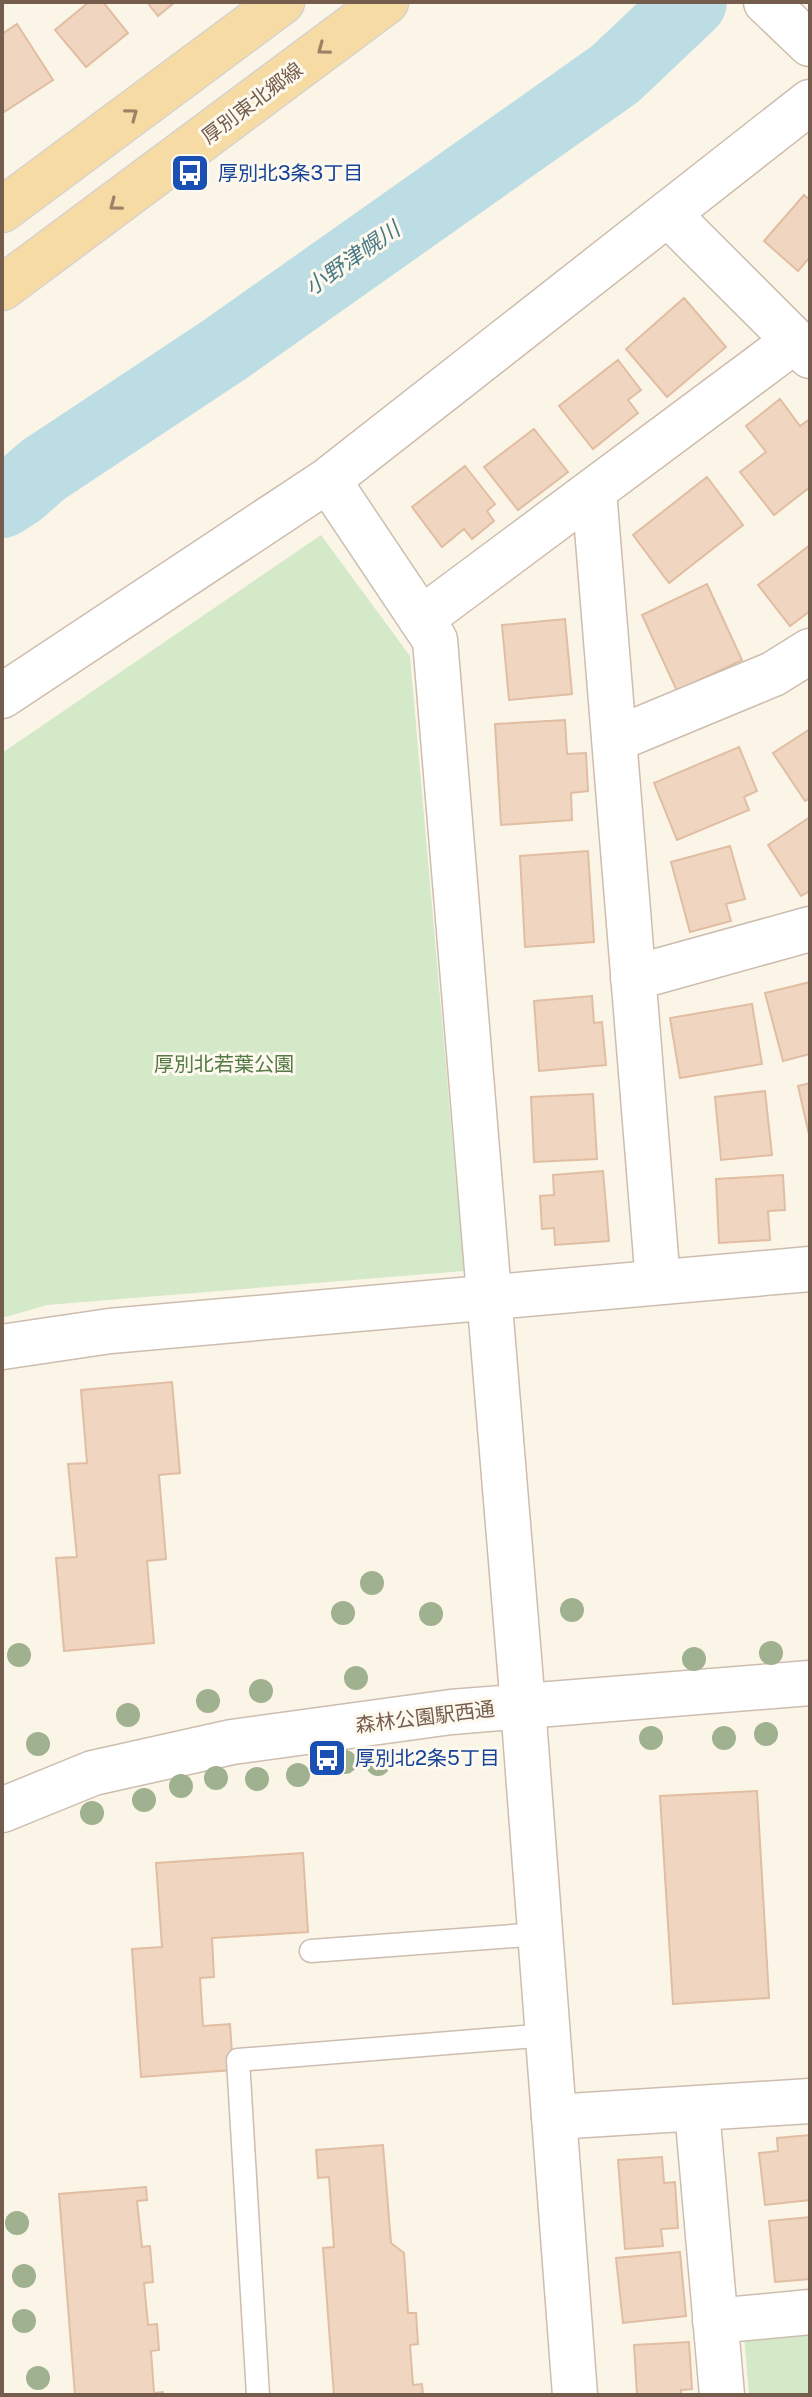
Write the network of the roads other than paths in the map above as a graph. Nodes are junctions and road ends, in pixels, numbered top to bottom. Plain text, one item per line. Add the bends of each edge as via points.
1 (282, 2) edge
2 (386, 2) edge
3 (810, 102) edge
4 (2, 210) edge
5 (668, 214) junction
6 (2, 288) edge
7 (802, 349) edge
8 (328, 480) junction
9 (594, 491) junction
10 (421, 619) junction
11 (810, 651) edge
12 (2, 696) edge
13 (614, 740) junction
14 (810, 929) edge
15 (633, 978) junction
16 (810, 1269) edge
17 (658, 1282) junction
18 (489, 1297) junction
19 (2, 1347) edge
20 (810, 1683) edge
21 (523, 1706) junction
22 (2, 1810) edge
23 (540, 1934) junction
24 (311, 1951) dead end
25 (548, 2035) junction
26 (810, 2101) edge
27 (697, 2110) junction
28 (554, 2117) junction
29 (810, 2312) edge
30 (715, 2321) junction
31 (258, 2395) edge
32 (575, 2395) edge
33 (722, 2395) edge

4 -> 1 main road
2 -> 6 main road, 厚別東北郷線
3 - 5 street
5 - 7 street
5 - 8 street
7 - 9 street
8 - 10 street
8 - 12 street
9 - 10 street
9 - 13 street
10 - 18 street via 435,640
11 - 13 street via 773,674
13 - 15 street
14 - 15 street
15 - 17 street
16 - 17 street
17 - 18 street
18 - 19 street via 110,1331
18 - 21 street
20 - 21 street, 森林公園駅西通
21 - 22 street, 森林公園駅西通 via 232,1742 93,1773
21 - 23 street
23 - 24 lane
23 - 25 street
25 - 28 street
25 - 31 lane via 238,2060
26 - 27 street
27 - 28 street
27 - 30 street
28 - 32 street
29 - 30 street
30 - 33 street

